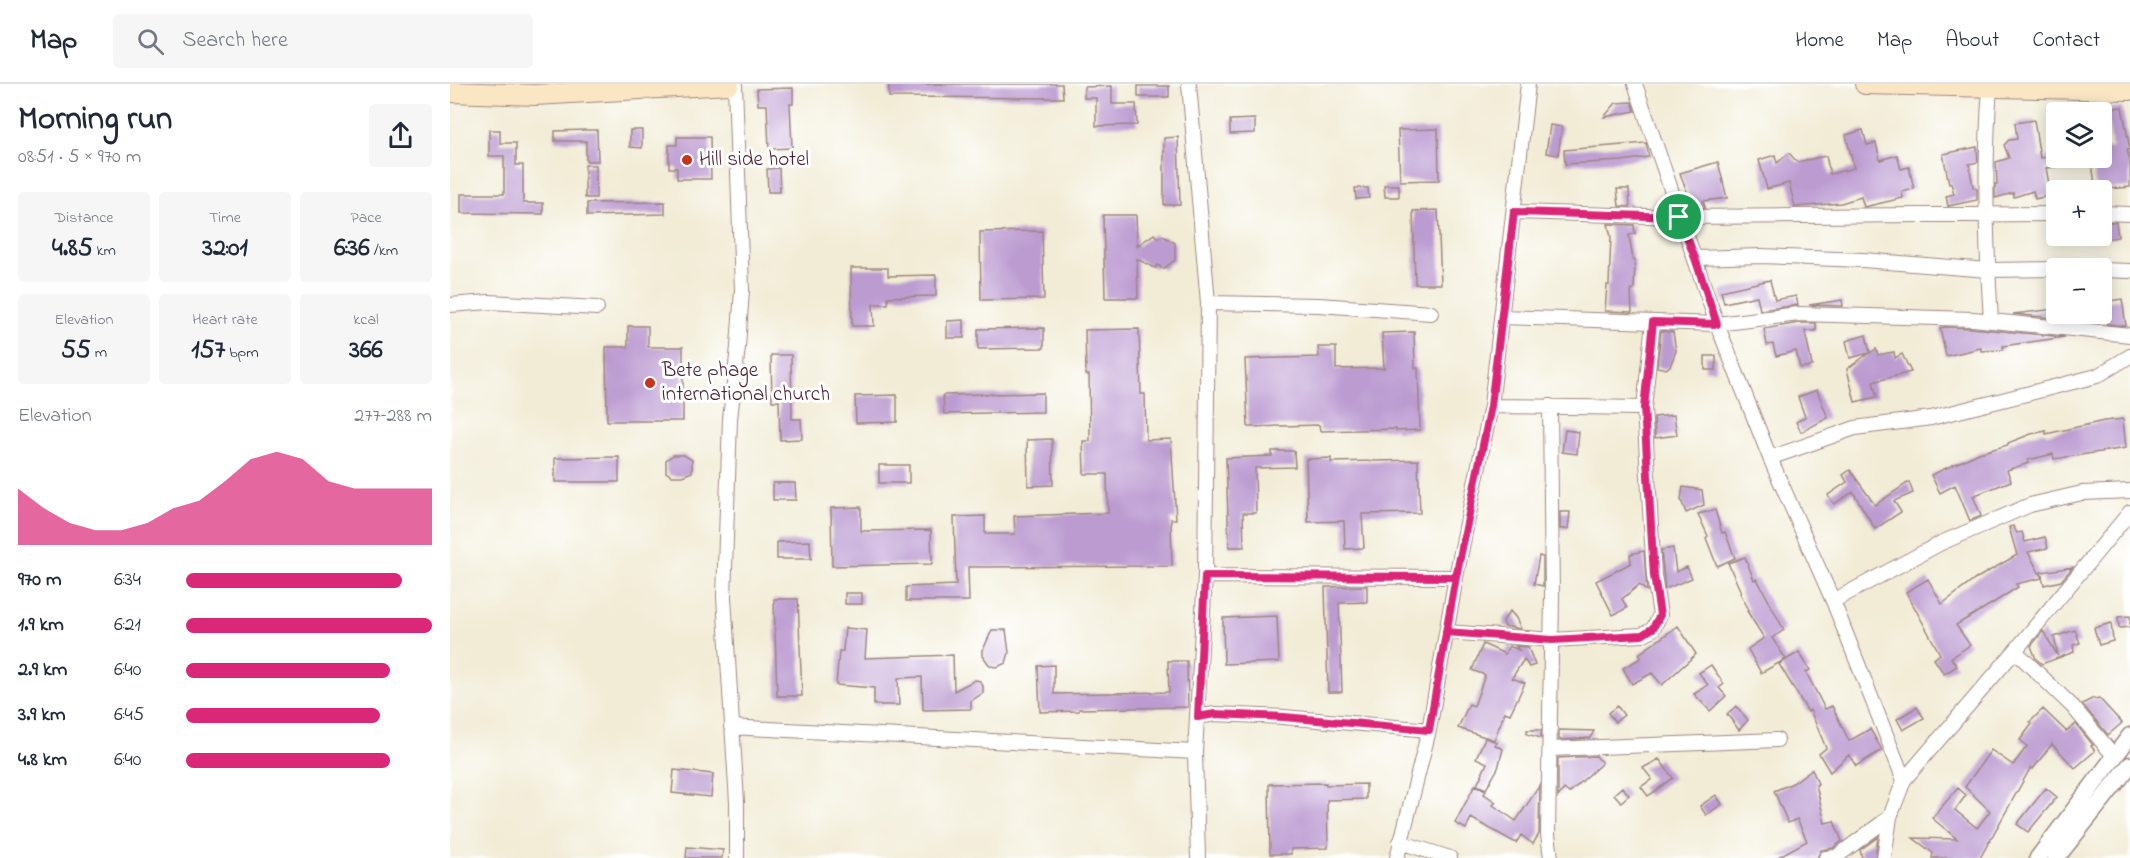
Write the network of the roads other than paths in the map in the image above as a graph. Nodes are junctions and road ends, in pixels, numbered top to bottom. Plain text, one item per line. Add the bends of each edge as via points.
1 (729, 84) edge
2 (735, 84) edge
3 (1189, 84) edge
4 (1528, 84) edge
5 (1635, 84) edge
6 (1865, 84) edge
7 (1990, 87) junction
8 (2130, 90) edge
9 (450, 92) edge
10 (1514, 212) junction
11 (2112, 213) edge
12 (2046, 214) edge
13 (2130, 214) edge
14 (1986, 215) junction
15 (1679, 217) junction
16 (1695, 258) junction
17 (1988, 270) junction
18 (2046, 270) edge
19 (2112, 270) edge
20 (2130, 271) edge
21 (1208, 303) junction
22 (450, 305) edge
23 (597, 308) dead end
24 (1431, 313) dead end
25 (1501, 317) junction
26 (1990, 321) junction
27 (1653, 322) junction
28 (1717, 324) junction
29 (2130, 335) edge
30 (2130, 356) edge
31 (1491, 406) junction
32 (1550, 406) junction
33 (1644, 408) junction
34 (1770, 458) junction
35 (2130, 491) edge
36 (2130, 512) edge
37 (1205, 576) junction
38 (1456, 577) junction
39 (1833, 601) junction
40 (1446, 632) junction
41 (1552, 640) junction
42 (2015, 651) junction
43 (1198, 717) junction
44 (731, 727) junction
45 (1429, 730) junction
46 (2130, 736) edge
47 (1778, 740) dead end
48 (1550, 749) junction
49 (1195, 752) junction
50 (2114, 756) junction
51 (2130, 765) edge
52 (1904, 780) junction
53 (1890, 817) junction
54 (1400, 842) junction
55 (737, 858) edge
56 (1198, 858) edge
57 (1397, 858) edge
58 (1450, 858) edge
59 (1551, 858) edge
60 (1826, 858) edge
61 (1884, 858) edge
62 (2038, 858) edge
63 (2056, 858) edge

1 - 9 main road via 534,95
2 - 44 street via 742,290 726,511 724,597
3 - 21 street
4 - 10 street
5 - 15 street
6 - 7 main road
7 - 8 main road
7 - 14 street
10 - 15 street
10 - 25 street
11 - 13 street
12 - 14 street
14 - 15 street
14 - 17 street
15 - 16 street
16 - 17 street via 1863,260
16 - 28 street
17 - 18 street
17 - 26 street
19 - 20 street
21 - 24 street
21 - 37 street
22 - 23 street via 489,302
25 - 27 street
25 - 31 street
26 - 28 street via 1799,314
26 - 29 street
27 - 28 street
27 - 33 street
28 - 34 street
30 - 34 street via 2097,376 1931,418 1855,428
31 - 32 street
31 - 38 street
32 - 33 street
32 - 41 street
33 - 41 street via 1660,615 1653,628 1642,635
34 - 39 street
35 - 39 street via 2082,493 2030,505 1941,543
36 - 42 street
37 - 38 street
37 - 43 street
38 - 40 street
39 - 52 street
40 - 41 street
40 - 45 street
41 - 48 street
42 - 50 street via 2073,707
42 - 52 street
43 - 45 street via 1284,717
43 - 49 street
44 - 49 street
44 - 55 street
45 - 54 street
46 - 50 street
47 - 48 street
48 - 59 street
49 - 56 street
50 - 62 street
51 - 63 street
52 - 53 street
53 - 60 street via 1836,857
53 - 61 street
54 - 57 street
54 - 58 street

